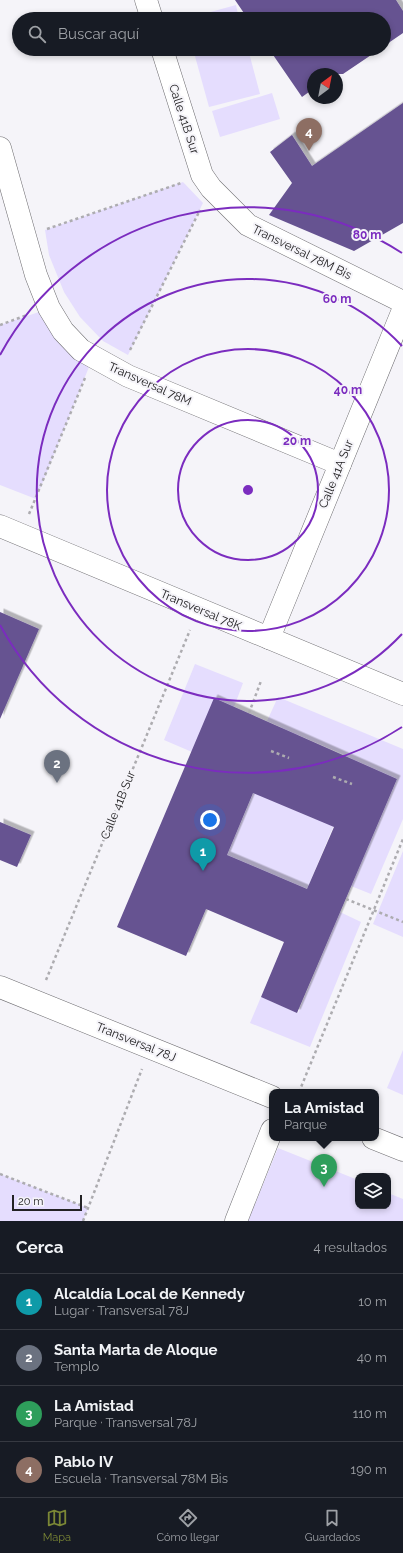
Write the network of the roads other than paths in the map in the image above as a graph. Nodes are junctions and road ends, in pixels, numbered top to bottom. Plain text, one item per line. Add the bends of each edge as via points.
1 (146, 0) edge
2 (150, 12) edge
3 (164, 56) edge
4 (0, 148) edge
5 (206, 182) joint
6 (403, 302) edge
7 (403, 310) edge
8 (340, 464) junction
9 (0, 526) edge
10 (269, 638) junction
11 (403, 694) edge
12 (0, 987) edge
13 (269, 1096) edge
14 (269, 1138) edge
15 (379, 1140) edge
16 (403, 1150) edge
17 (236, 1221) edge

1 - 2 street
3 - 5 street, Calle 41B Sur
4 - 8 street, Transversal 78M via 36,275 49,308 63,331 81,350 120,372
5 - 6 street, Transversal 78M Bis via 248,225
7 - 8 street, Calle 41A Sur
8 - 10 street, Calle 41A Sur
9 - 10 street, Transversal 78K
10 - 11 street, Transversal 78K
12 - 13 street, Transversal 78J
14 - 17 street
15 - 16 street

